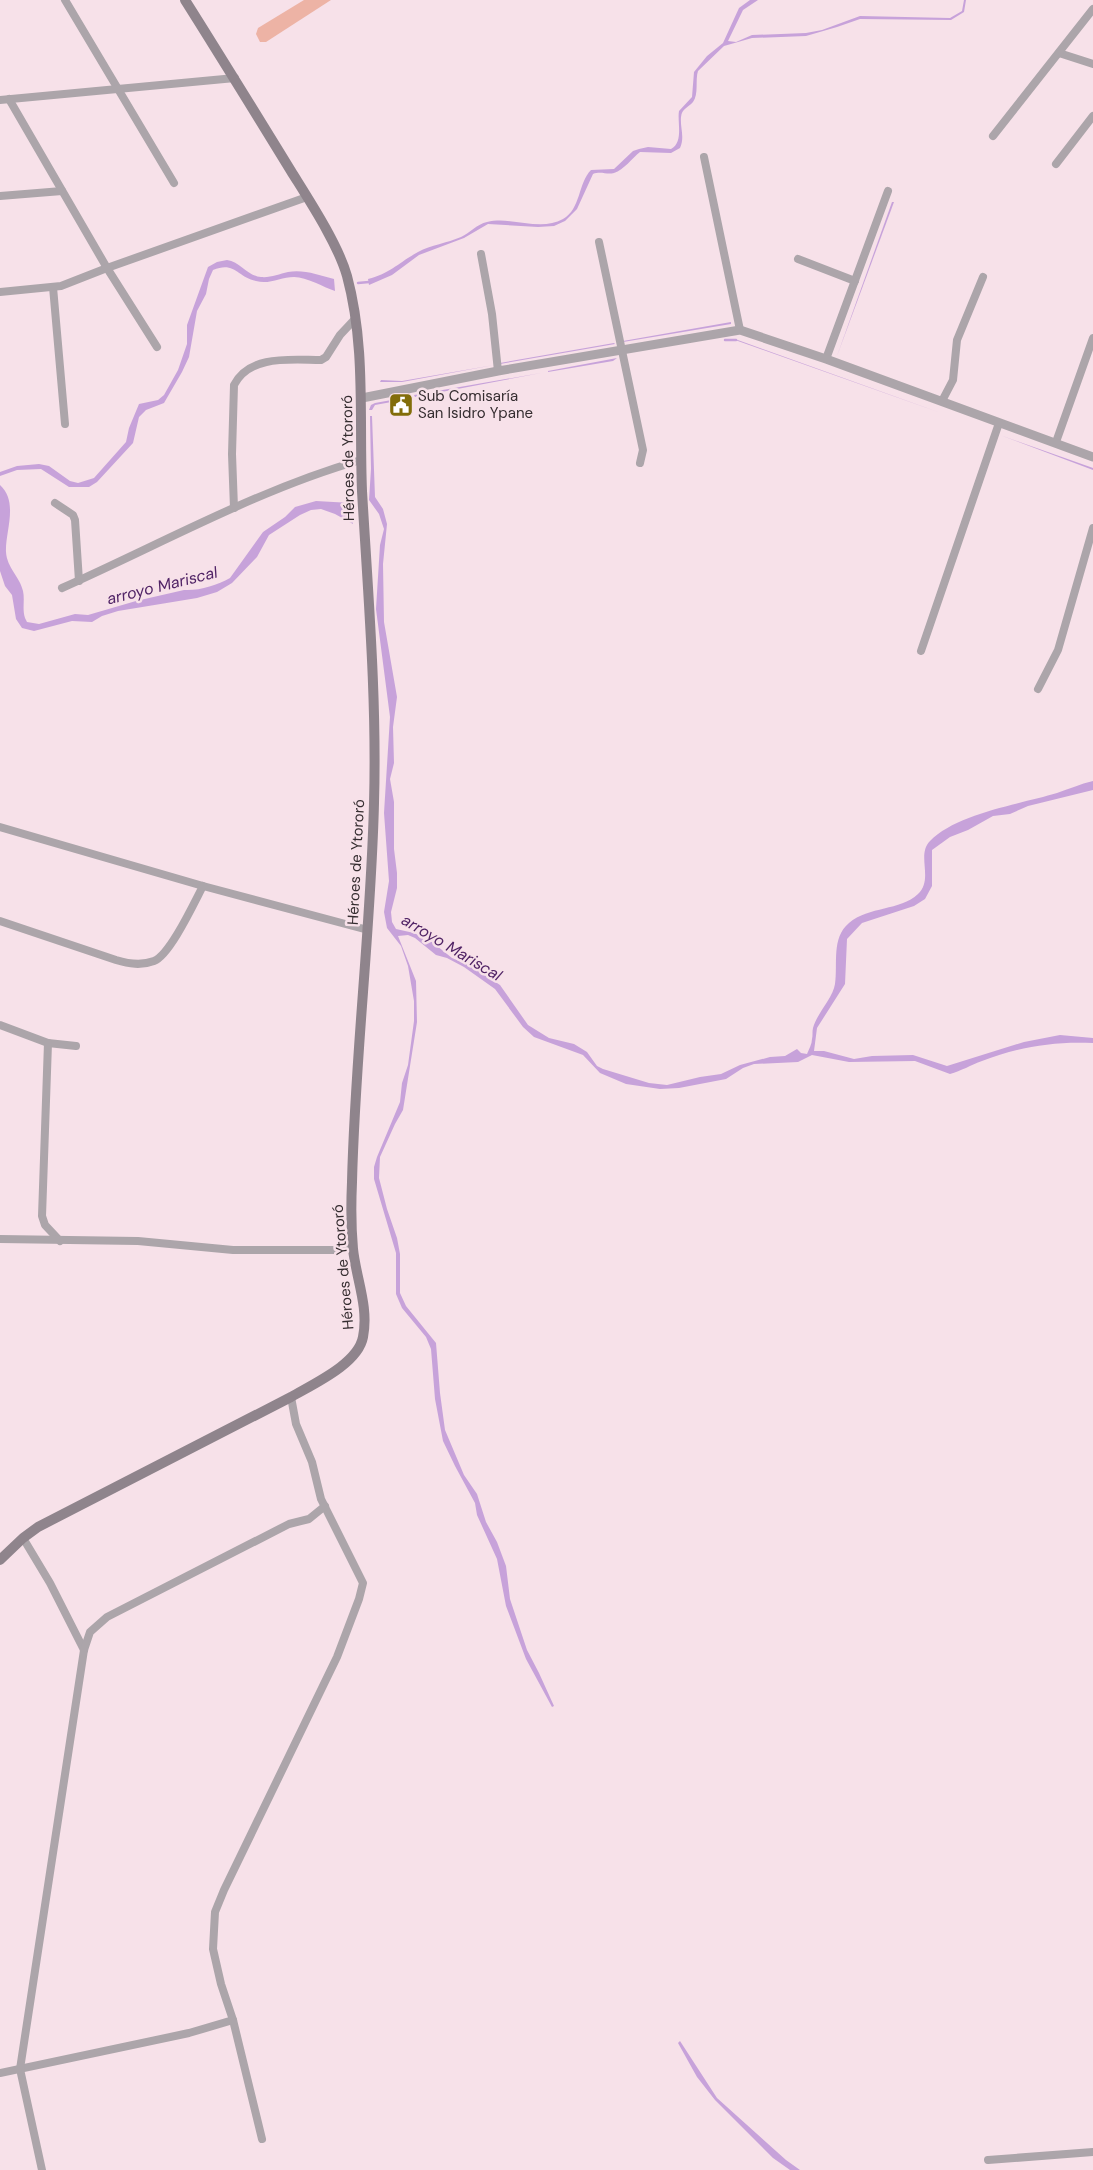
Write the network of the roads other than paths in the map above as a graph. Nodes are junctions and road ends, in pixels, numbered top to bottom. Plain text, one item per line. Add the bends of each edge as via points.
1 (65, 0) edge
2 (185, 0) edge
3 (1093, 10) edge
4 (1059, 53) junction
5 (1093, 64) edge
6 (235, 78) junction
7 (116, 88) junction
8 (9, 99) junction
9 (0, 100) edge
10 (1093, 116) edge
11 (993, 136) dead end
12 (704, 157) dead end
13 (1056, 164) dead end
14 (174, 183) dead end
15 (62, 191) junction
16 (888, 191) dead end
17 (0, 196) edge
18 (307, 198) junction
19 (600, 242) dead end
20 (482, 254) dead end
21 (798, 259) dead end
22 (107, 268) junction
23 (983, 277) dead end
24 (855, 281) junction
25 (53, 287) junction
26 (0, 292) edge
27 (354, 319) junction
28 (740, 330) junction
29 (1093, 338) edge
30 (157, 347) dead end
31 (621, 350) junction
32 (826, 359) junction
33 (498, 372) junction
34 (362, 398) junction
35 (942, 401) junction
36 (999, 423) junction
37 (65, 424) dead end
38 (1056, 442) junction
39 (1093, 457) edge
40 (361, 460) junction
41 (640, 463) dead end
42 (55, 503) dead end
43 (234, 508) junction
44 (1093, 528) edge
45 (79, 581) junction
46 (62, 588) dead end
47 (922, 651) dead end
48 (1038, 689) dead end
49 (0, 827) edge
50 (203, 886) junction
51 (0, 921) edge
52 (368, 930) junction
53 (0, 1025) edge
54 (48, 1043) junction
55 (76, 1046) dead end
56 (0, 1239) edge
57 (60, 1241) junction
58 (353, 1248) junction
59 (291, 1397) junction
60 (325, 1506) junction
61 (23, 1538) junction
62 (0, 1560) edge
63 (84, 1650) junction
64 (233, 2020) junction
65 (20, 2069) junction
66 (0, 2073) edge
67 (262, 2139) dead end
68 (1093, 2152) edge
69 (988, 2160) dead end
70 (42, 2170) edge

1 - 7 street
2 - 6 main road, Héroes de Ytororó
3 - 4 street
4 - 5 street
4 - 11 street
6 - 7 street
6 - 18 main road, Héroes de Ytororó
7 - 8 street
7 - 14 street
8 - 9 street
8 - 15 street
10 - 13 street
12 - 28 street
15 - 17 street
15 - 22 street
16 - 24 street
18 - 22 street
18 - 27 main road, Héroes de Ytororó via 341,259
19 - 31 street
20 - 33 street
21 - 24 street
22 - 25 street
22 - 30 street
23 - 35 street via 957,340 953,380
24 - 32 street
25 - 26 street
25 - 37 street
27 - 34 main road, Héroes de Ytororó
27 - 43 street via 325,359 270,361 238,377 234,385 232,444
28 - 31 street
28 - 32 street
29 - 38 street
31 - 33 street
31 - 41 street via 643,450
32 - 35 street
33 - 34 street
34 - 40 main road, Héroes de Ytororó
35 - 36 street
36 - 38 street
36 - 47 street
38 - 39 street
40 - 43 street via 311,476
40 - 52 main road, Héroes de Ytororó via 373,691 374,799
42 - 45 street via 73,515 75,520
43 - 45 street
44 - 48 street via 1058,650
45 - 46 street
49 - 50 street
50 - 51 street via 167,950 156,961 142,964 116,960
50 - 52 street
52 - 58 main road, Héroes de Ytororó via 352,1183
53 - 54 street
54 - 55 street
54 - 57 street via 42,1216 45,1225
56 - 57 street
57 - 58 street via 138,1241 233,1250
58 - 59 main road, Héroes de Ytororó via 364,1306 363,1337 359,1348 352,1357
59 - 60 street via 296,1424
59 - 61 main road, Héroes de Ytororó via 78,1505
60 - 63 street via 309,1519 289,1524 107,1617 90,1632
60 - 64 street via 363,1583 337,1657 215,1912 214,1949
61 - 62 main road, Héroes de Ytororó
61 - 63 street
63 - 65 street
64 - 65 street via 189,2033
64 - 67 street
65 - 66 street
65 - 70 street
68 - 69 street

